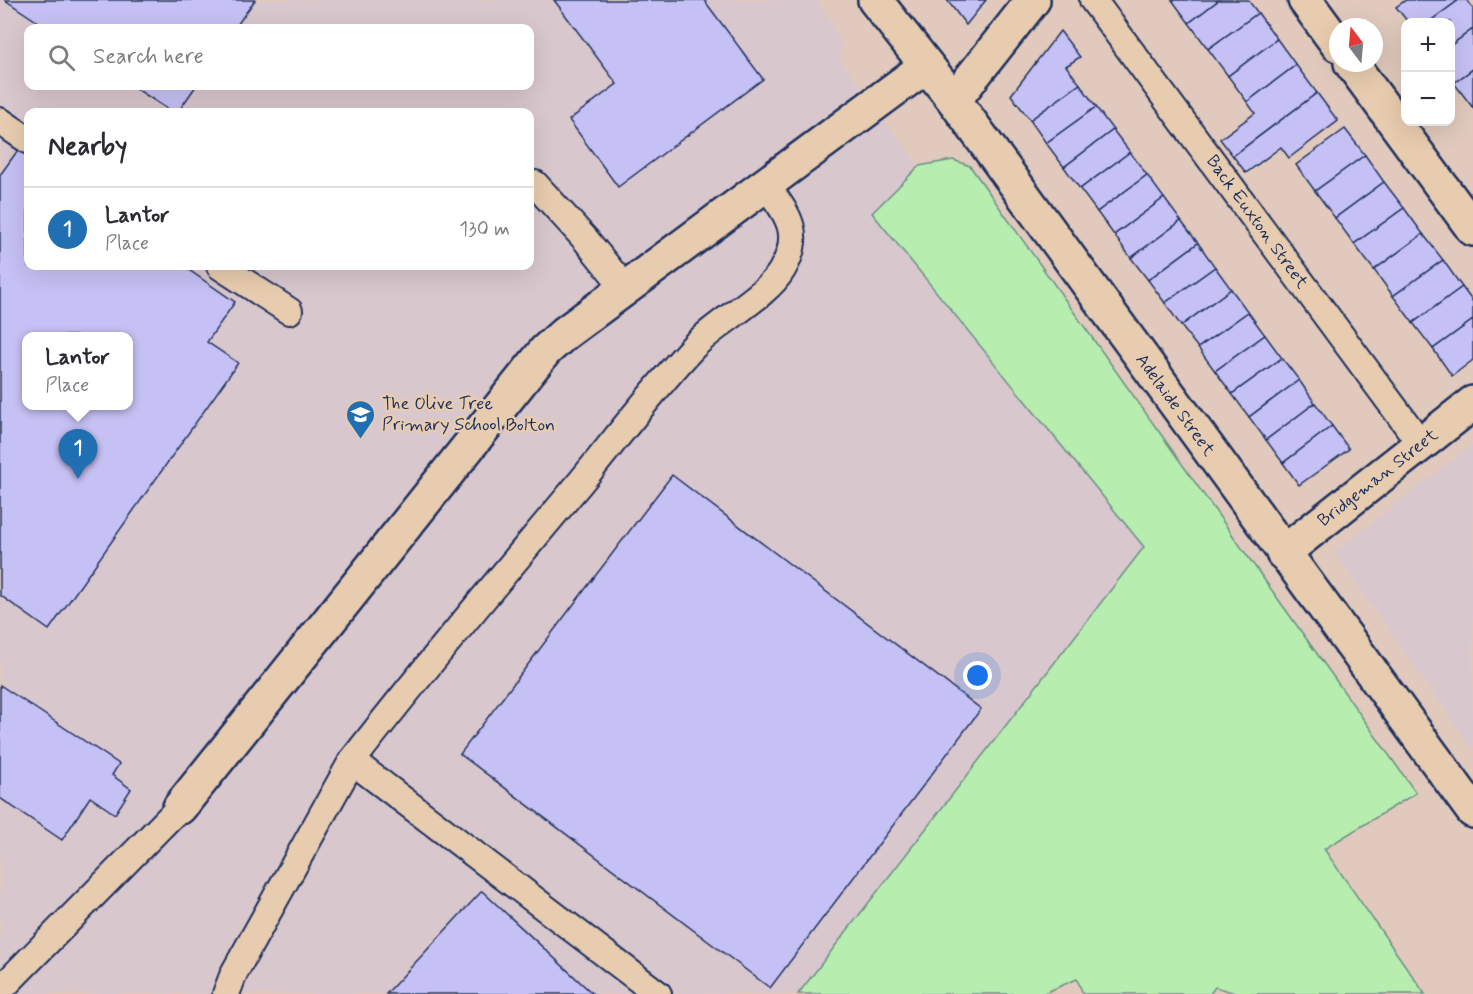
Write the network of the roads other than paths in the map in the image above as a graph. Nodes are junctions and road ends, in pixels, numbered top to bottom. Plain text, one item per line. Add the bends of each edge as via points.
1 (875, 0) edge
2 (1033, 0) edge
3 (1093, 0) edge
4 (1305, 0) edge
5 (1329, 33) edge
6 (926, 66) junction
7 (1359, 72) edge
8 (954, 100) junction
9 (0, 121) edge
10 (24, 137) edge
11 (536, 184) dead end
12 (765, 184) junction
13 (1473, 229) edge
14 (226, 270) edge
15 (625, 288) junction
16 (289, 311) dead end
17 (1473, 403) edge
18 (1421, 444) junction
19 (1283, 553) junction
20 (352, 761) junction
21 (180, 807) joint
22 (1473, 811) edge
23 (0, 990) edge
24 (226, 994) edge
25 (658, 994) edge

1 - 6 street, Adelaide Street
2 - 8 street
3 - 18 lane, Back Euxton Street
4 - 5 street
6 - 8 street, Adelaide Street
6 - 12 street
7 - 13 street
8 - 19 street, Adelaide Street
9 - 10 lane
11 - 15 lane
12 - 15 street
12 - 20 lane via 792,227 792,242 783,269 772,283 694,346 410,685
14 - 16 lane
15 - 21 street via 545,351
17 - 18 street, Bridgeman Street
18 - 19 street, Bridgeman Street
19 - 22 street, Adelaide Street
20 - 24 lane
20 - 25 lane
21 - 23 lane

